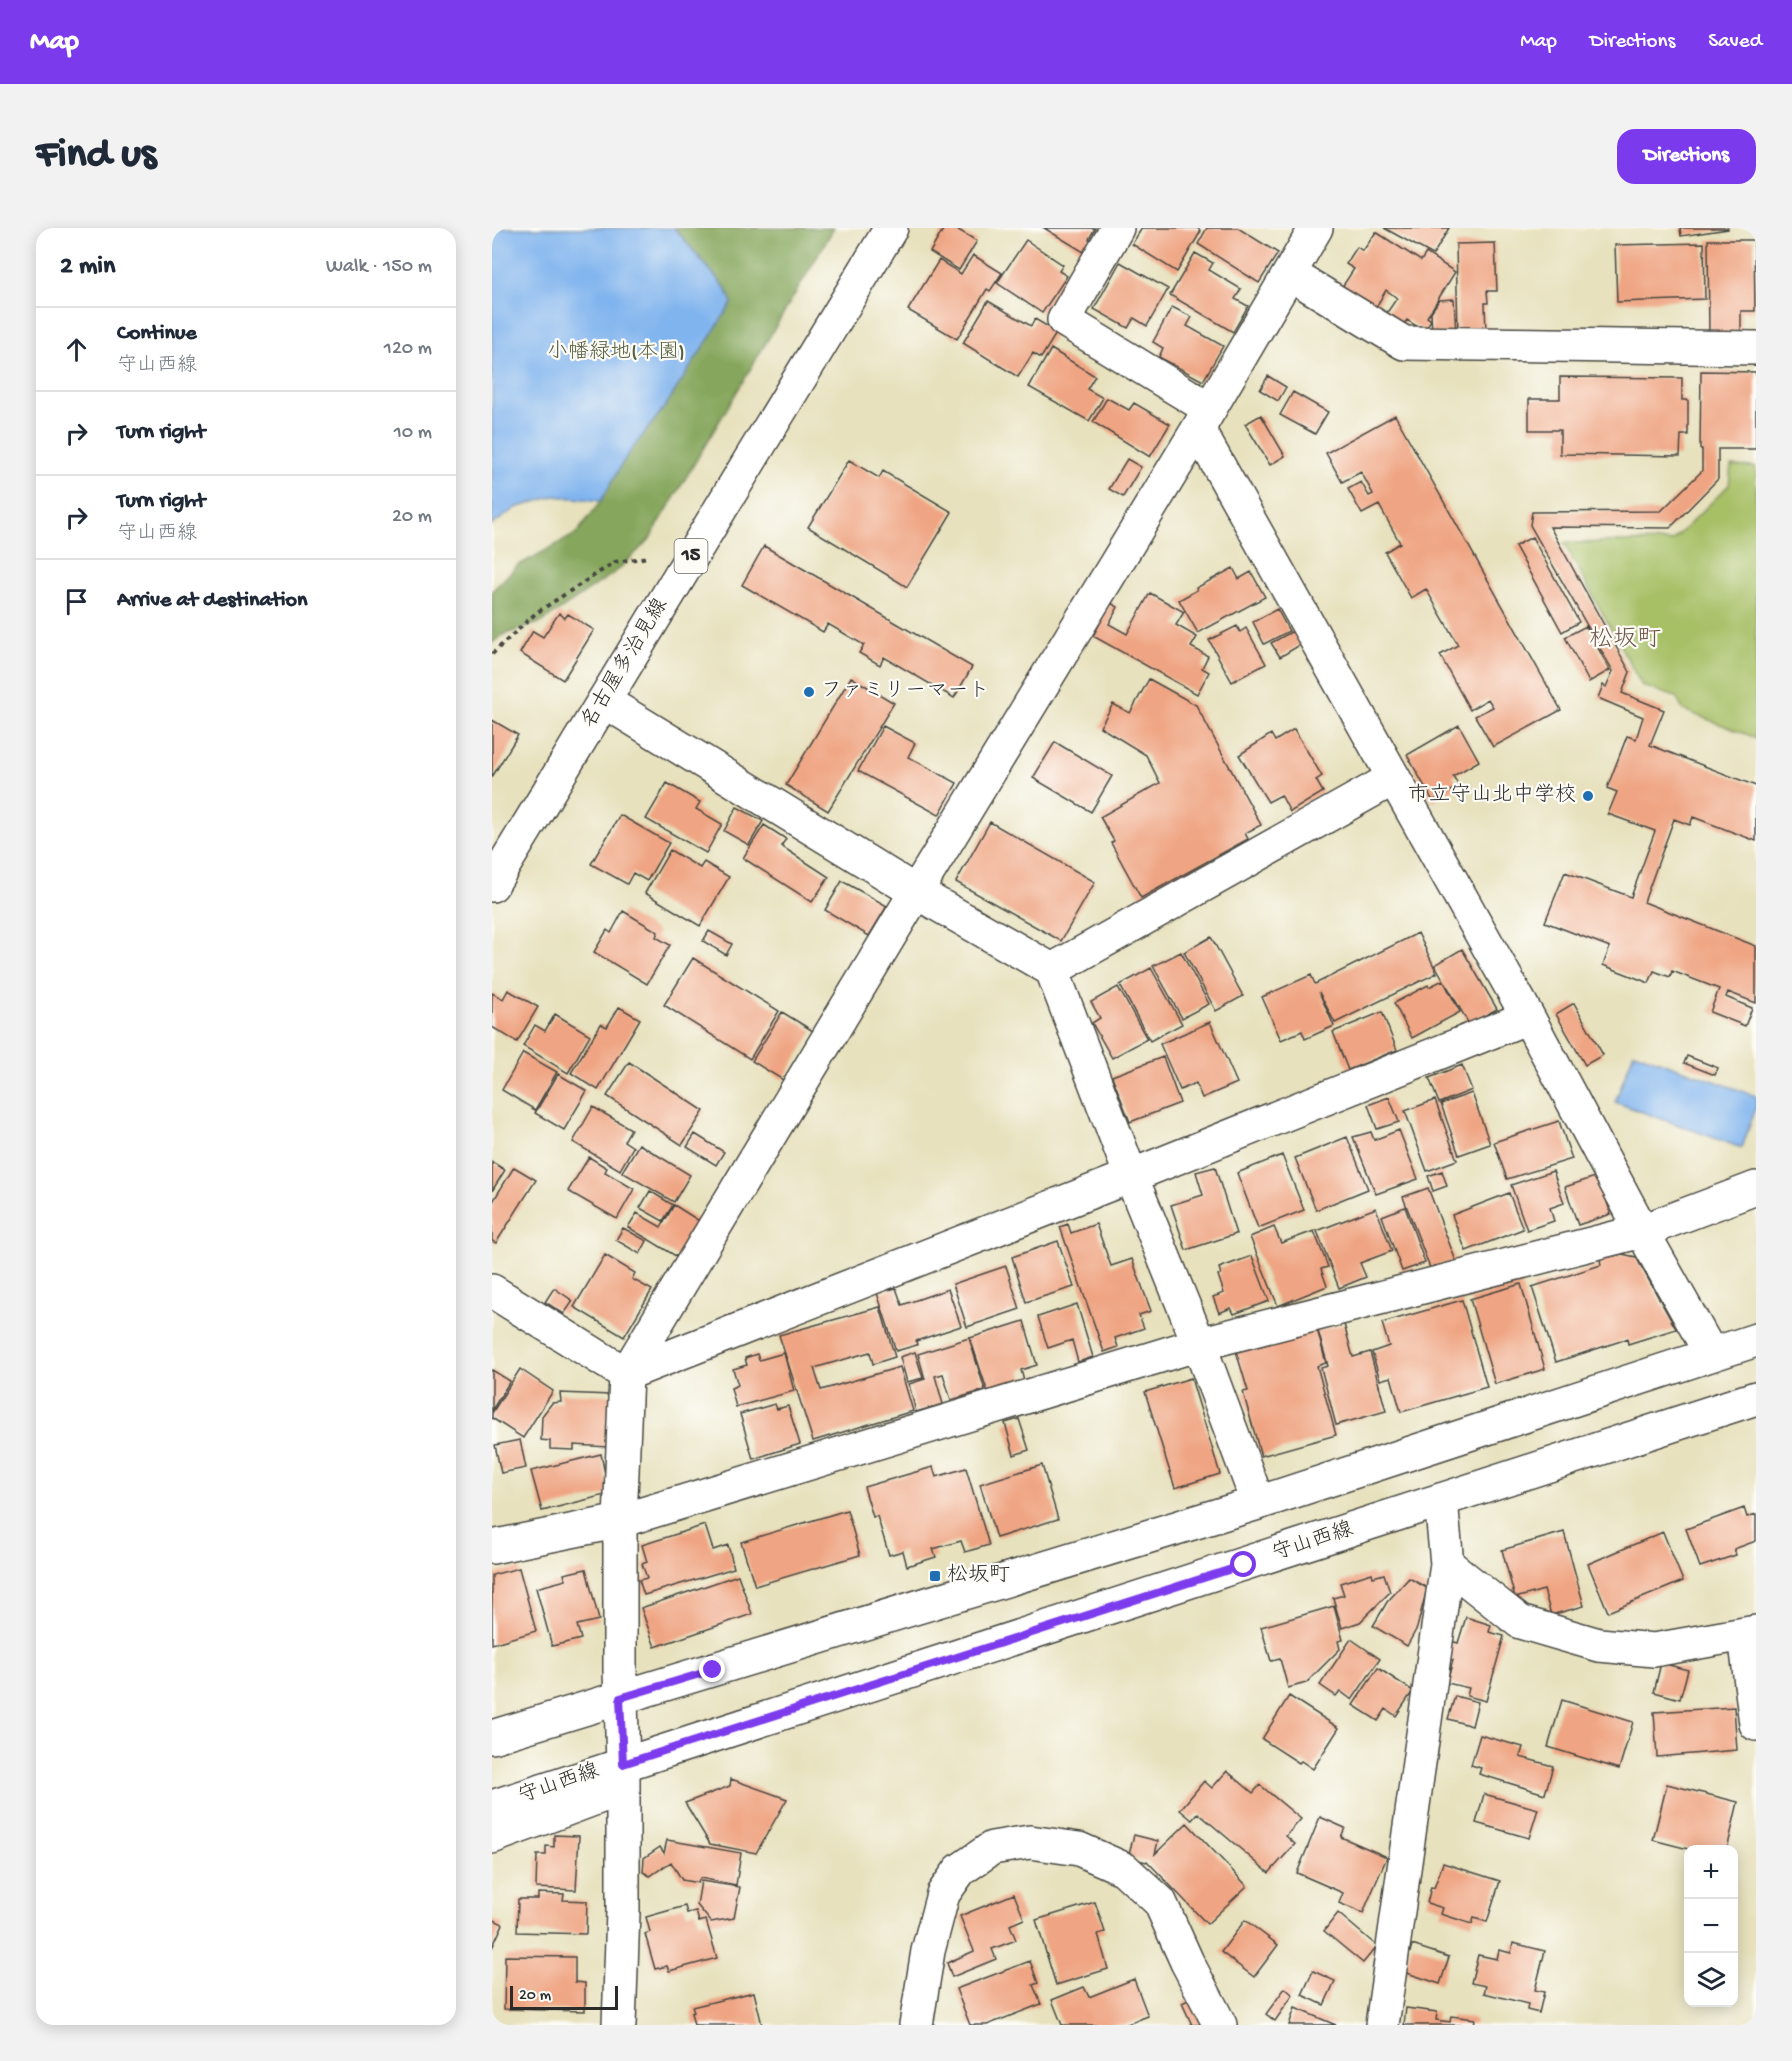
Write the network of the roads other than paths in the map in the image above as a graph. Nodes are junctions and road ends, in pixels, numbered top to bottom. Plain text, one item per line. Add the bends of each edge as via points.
1 (891, 228) edge
2 (1117, 228) edge
3 (1316, 228) edge
4 (1290, 274) junction
5 (1756, 348) edge
6 (1204, 419) junction
7 (604, 701) junction
8 (1394, 778) junction
9 (492, 885) edge
10 (916, 892) junction
11 (1052, 970) junction
12 (1528, 1017) junction
13 (1131, 1176) junction
14 (1756, 1188) edge
15 (1642, 1231) junction
16 (492, 1291) edge
17 (1756, 1340) edge
18 (1199, 1344) junction
19 (1711, 1354) junction
20 (626, 1374) junction
21 (1756, 1398) edge
22 (1441, 1500) junction
23 (1258, 1503) junction
24 (621, 1521) junction
25 (492, 1547) edge
26 (1447, 1564) junction
27 (1750, 1634) edge
28 (620, 1698) junction
29 (1756, 1724) edge
30 (492, 1737) edge
31 (623, 1776) junction
32 (492, 1807) edge
33 (492, 1837) edge
34 (619, 2025) edge
35 (916, 2025) edge
36 (1220, 2025) edge
37 (1382, 2025) edge

1 - 7 street, 名古屋多治見線 / 15
2 - 6 street via 1064,320
3 - 4 street
4 - 5 street via 1404,343
4 - 6 street
6 - 8 street
6 - 10 street
7 - 9 street, 名古屋多治見線 / 15
7 - 10 street
8 - 11 street
8 - 12 street
10 - 11 street
10 - 20 street
11 - 13 street
12 - 13 street
12 - 15 street
13 - 18 street
13 - 20 street
14 - 15 street
15 - 18 street
15 - 19 street
16 - 20 street
17 - 19 street
18 - 23 street
18 - 24 street
19 - 23 street
20 - 24 street
21 - 22 street, 守山西線
22 - 26 street
22 - 31 street, 守山西線 via 700,1741
23 - 28 street
24 - 25 street
24 - 28 street
26 - 27 street via 1520,1622 1599,1645 1654,1650
26 - 37 street
27 - 29 street
28 - 30 street
28 - 31 street
31 - 32 street, 守山西線
31 - 33 street
31 - 34 street
35 - 36 street via 928,1951 943,1894 960,1870 992,1848 1030,1842 1079,1849 1124,1869 1160,1902

